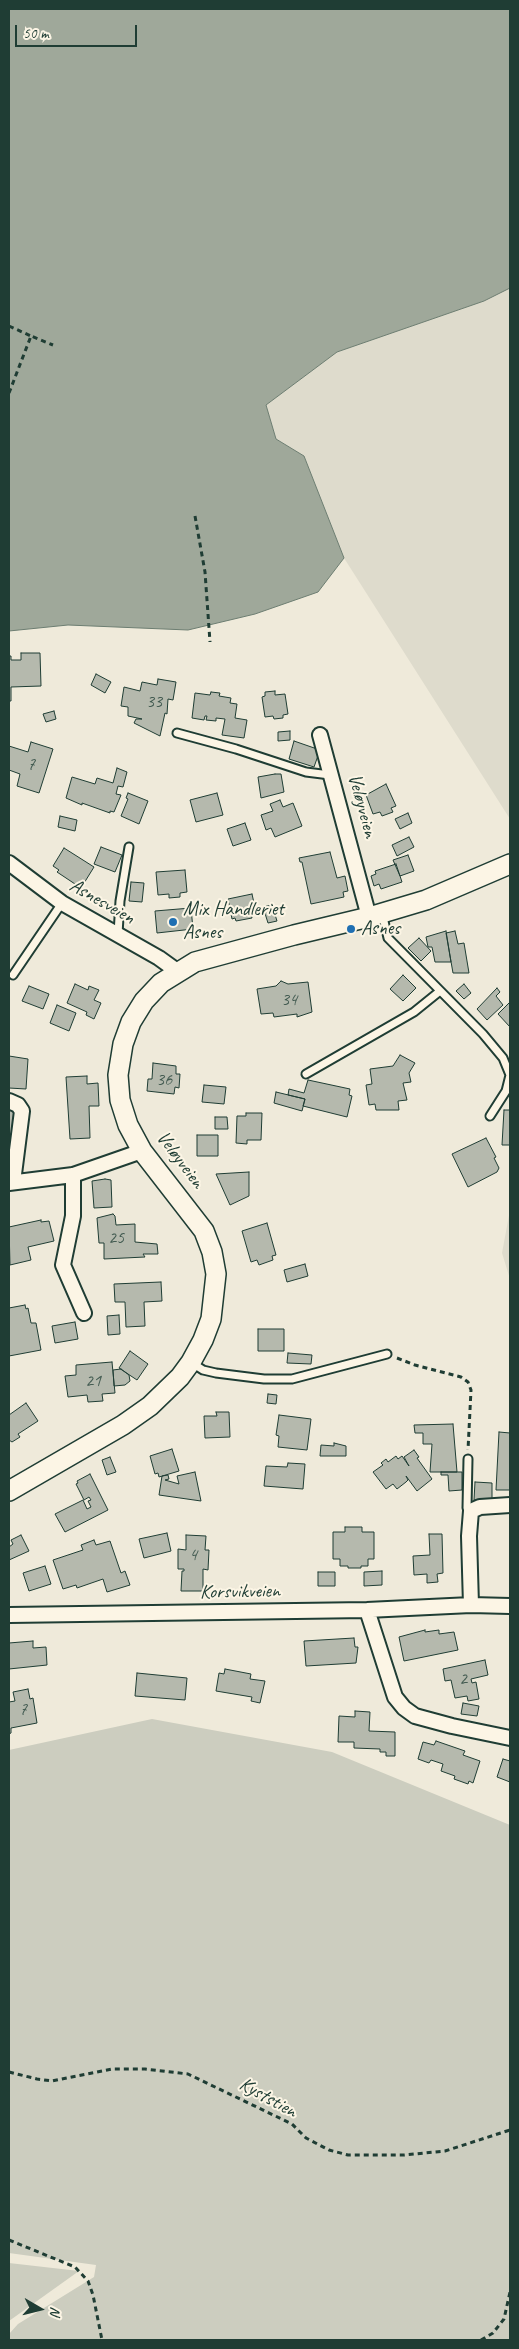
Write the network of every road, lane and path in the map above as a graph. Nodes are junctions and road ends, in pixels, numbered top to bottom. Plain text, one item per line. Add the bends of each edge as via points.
1 (9, 326) edge
2 (31, 336) junction
3 (53, 345) dead end
4 (9, 392) edge
5 (195, 516) dead end
6 (210, 642) dead end
7 (177, 733) dead end
8 (320, 735) dead end
9 (330, 775) junction
10 (129, 847) dead end
11 (9, 863) edge
12 (510, 864) edge
13 (62, 903) junction
14 (376, 915) junction
15 (118, 934) junction
16 (177, 971) junction
17 (13, 976) dead end
18 (440, 991) junction
19 (306, 1074) dead end
20 (9, 1101) edge
21 (490, 1116) dead end
22 (142, 1151) junction
23 (73, 1175) junction
24 (11, 1182) edge
25 (84, 1314) dead end
26 (387, 1354) joint
27 (192, 1362) junction
28 (468, 1459) joint
29 (9, 1491) edge
30 (510, 1505) edge
31 (471, 1511) junction
32 (471, 1604) junction
33 (510, 1606) edge
34 (367, 1610) junction
35 (9, 1615) edge
36 (510, 1738) edge
37 (9, 2072) edge
38 (510, 2130) edge
39 (9, 2240) edge
40 (510, 2292) edge
41 (102, 2340) edge
42 (481, 2340) edge

1 - 2 path
2 - 3 path
2 - 4 path
5 - 6 path via 205,572
7 - 9 lane via 306,772
8 - 9 street, Veløyveien
9 - 14 street, Veløyveien
10 - 15 lane
11 - 13 street, Asnesveien
12 - 14 main road, Veløyveien via 426,900
13 - 15 street, Asnesveien
13 - 17 lane
14 - 16 main road, Veløyveien via 232,951
14 - 18 lane via 388,938
15 - 16 street, Asnesveien
16 - 22 main road, Veløyveien via 144,1001 130,1022 123,1044 118,1074 120,1100 128,1125
18 - 19 lane via 414,1012
18 - 21 lane via 503,1058 510,1076 506,1091
20 - 24 street via 22,1111
22 - 23 street
22 - 27 main road, Veløyveien via 204,1231 212,1252 216,1274 211,1319
23 - 24 street
23 - 25 street via 73,1216 63,1265
26 - 27 lane via 292,1379 216,1373 203,1370
26 - 28 path via 468,1382 471,1390
27 - 29 main road, Veløyveien via 150,1406
28 - 31 lane via 467,1508
30 - 31 street via 480,1507
31 - 32 street
32 - 33 street, Korsvikveien
32 - 34 street, Korsvikveien
34 - 35 street, Korsvikveien
34 - 36 street via 395,1697 404,1708 415,1716
37 - 38 path, Kyststien via 52,2081 112,2069 188,2074 292,2124 306,2138 329,2150 348,2155 445,2151
39 - 41 path via 74,2267 88,2281 94,2295
40 - 42 path via 504,2319 493,2334

